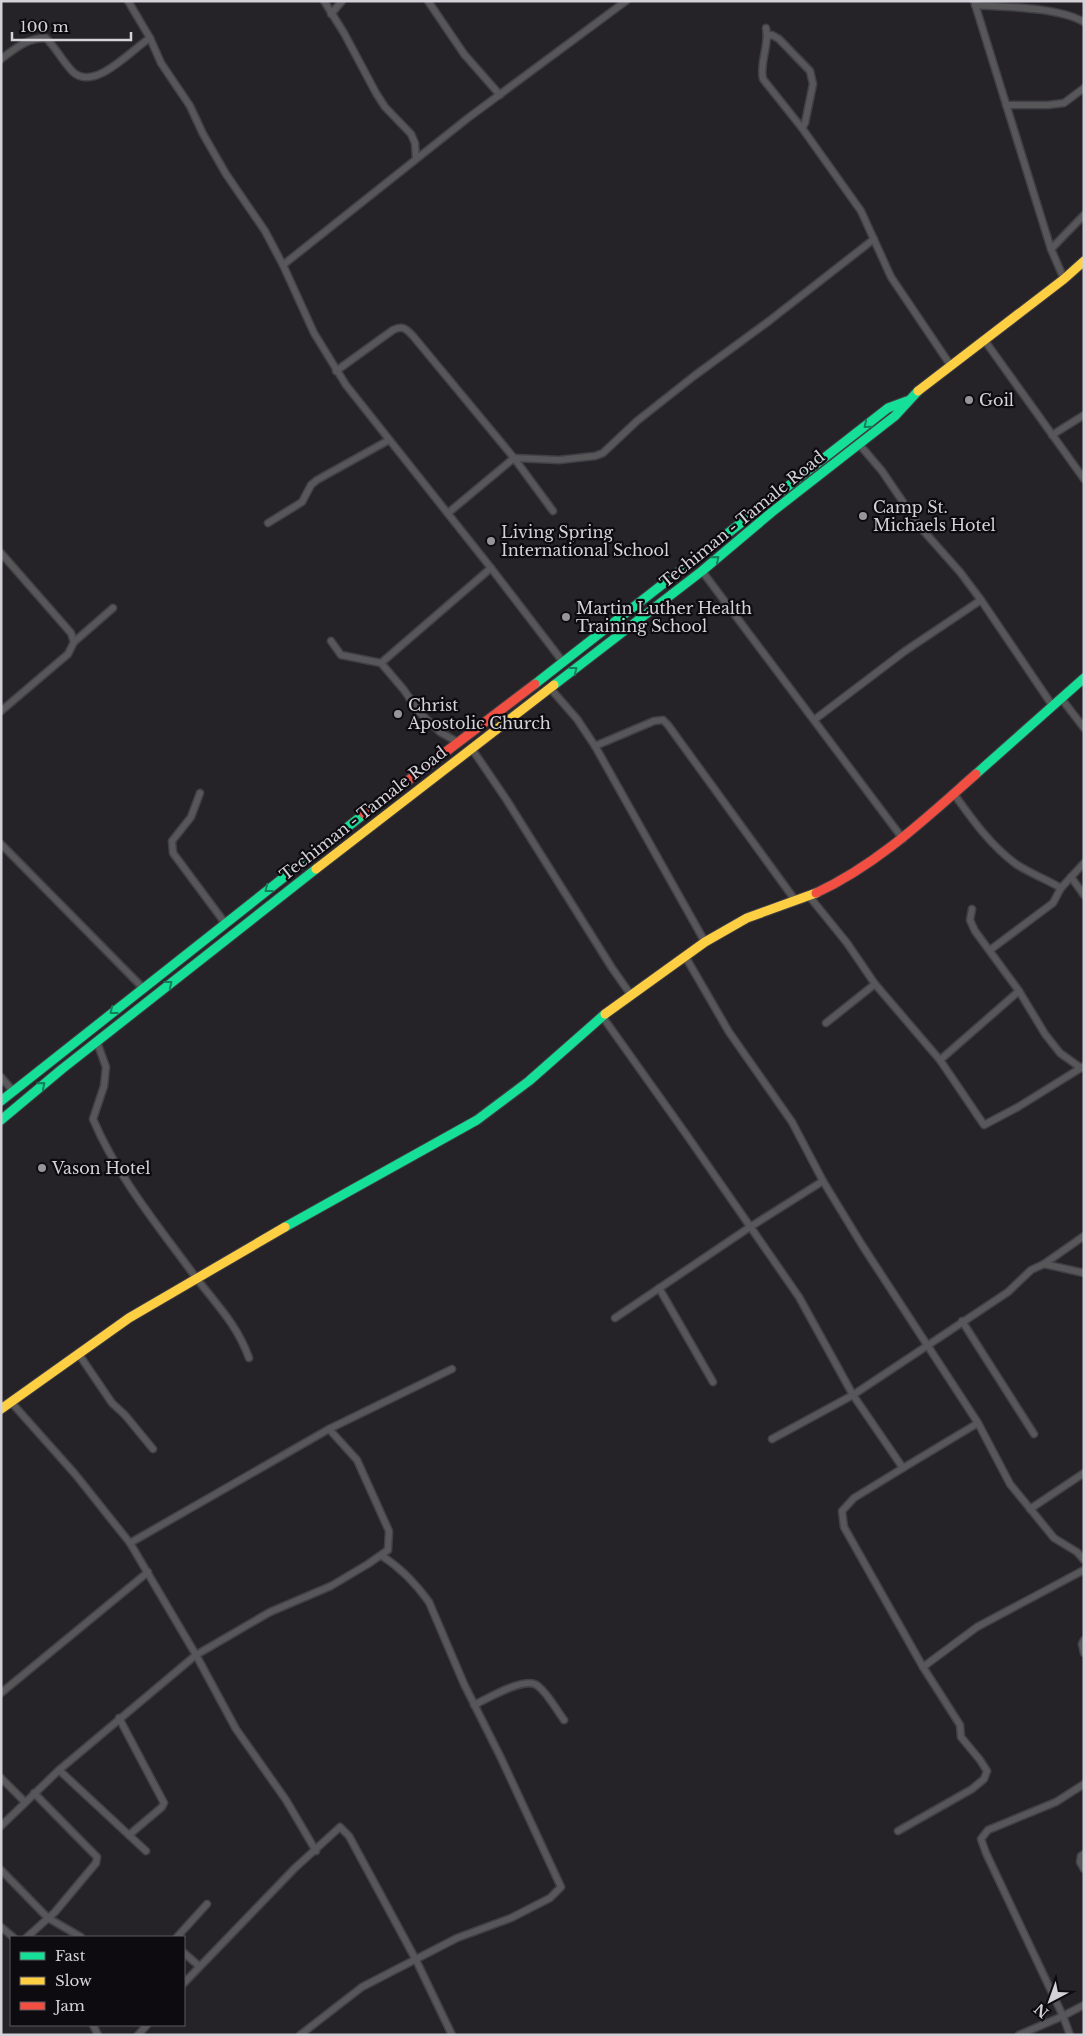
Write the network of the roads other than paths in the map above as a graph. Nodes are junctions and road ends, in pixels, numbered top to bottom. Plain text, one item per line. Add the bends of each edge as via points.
1 (128, 1) edge
2 (324, 1) edge
3 (342, 1) edge
4 (428, 1) edge
5 (626, 1) edge
6 (975, 3) edge
7 (331, 14) junction
8 (1084, 22) edge
9 (766, 28) dead end
10 (768, 36) junction
11 (150, 38) junction
12 (1, 59) edge
13 (1084, 88) edge
14 (500, 95) junction
15 (1006, 105) junction
16 (802, 128) junction
17 (416, 158) junction
18 (1084, 215) edge
19 (874, 239) junction
20 (1051, 250) junction
21 (1084, 261) edge
22 (283, 265) junction
23 (1064, 279) junction
24 (985, 341) junction
25 (951, 366) junction
26 (336, 371) junction
27 (908, 401) junction
28 (1084, 415) edge
29 (1052, 435) junction
30 (390, 440) junction
31 (859, 444) junction
32 (514, 458) junction
33 (1084, 479) edge
34 (554, 511) dead end
35 (448, 512) junction
36 (268, 523) dead end
37 (1, 553) edge
38 (491, 568) junction
39 (702, 571) junction
40 (981, 600) junction
41 (113, 608) dead end
42 (331, 641) dead end
43 (74, 642) junction
44 (563, 662) junction
45 (380, 663) junction
46 (1084, 678) edge
47 (550, 688) junction
48 (1061, 698) junction
49 (1052, 705) junction
50 (1, 711) edge
51 (814, 720) junction
52 (1084, 728) edge
53 (459, 743) junction
54 (595, 746) junction
55 (472, 749) junction
56 (200, 793) dead end
57 (954, 794) junction
58 (903, 839) junction
59 (1, 844) edge
60 (1084, 863) edge
61 (1071, 876) junction
62 (1060, 888) junction
63 (1084, 894) edge
64 (809, 896) junction
65 (795, 900) junction
66 (972, 909) dead end
67 (225, 923) junction
68 (705, 942) junction
69 (990, 950) junction
70 (685, 956) junction
71 (875, 984) junction
72 (143, 988) junction
73 (1019, 990) junction
74 (631, 995) junction
75 (602, 1016) junction
76 (826, 1023) dead end
77 (97, 1042) junction
78 (940, 1060) junction
79 (1082, 1067) edge
80 (1, 1077) edge
81 (13, 1092) junction
82 (1, 1101) edge
83 (1, 1120) edge
84 (823, 1181) junction
85 (750, 1227) junction
86 (1084, 1236) edge
87 (1044, 1264) junction
88 (1084, 1273) edge
89 (196, 1278) junction
90 (659, 1288) junction
91 (615, 1318) dead end
92 (962, 1321) junction
93 (928, 1345) junction
94 (78, 1353) junction
95 (249, 1358) dead end
96 (452, 1369) dead end
97 (713, 1382) dead end
98 (852, 1395) junction
99 (11, 1402) junction
100 (1, 1409) edge
101 (978, 1423) junction
102 (329, 1429) junction
103 (1034, 1434) dead end
104 (772, 1439) dead end
105 (153, 1449) dead end
106 (903, 1468) junction
107 (1084, 1473) edge
108 (1030, 1510) junction
109 (130, 1543) junction
110 (382, 1556) junction
111 (1084, 1560) edge
112 (1084, 1570) edge
113 (148, 1572) junction
114 (1084, 1640) edge
115 (1084, 1653) edge
116 (196, 1655) junction
117 (923, 1667) junction
118 (1, 1693) edge
119 (474, 1705) junction
120 (119, 1718) junction
121 (564, 1720) dead end
122 (59, 1770) junction
123 (1, 1778) edge
124 (1084, 1784) edge
125 (34, 1793) junction
126 (25, 1802) junction
127 (1, 1826) edge
128 (898, 1831) dead end
129 (129, 1835) junction
130 (146, 1851) dead end
131 (316, 1852) junction
132 (1084, 1854) edge
133 (1084, 1869) edge
134 (1, 1870) edge
135 (207, 1904) dead end
136 (48, 1918) junction
137 (1, 1927) edge
138 (12, 1936) edge
139 (28, 1936) edge
140 (79, 1936) edge
141 (178, 1936) edge
142 (185, 1954) edge
143 (416, 1960) junction
144 (198, 1966) junction
145 (185, 1982) edge
146 (1084, 2004) edge
147 (1063, 2016) junction
148 (300, 2035) edge
149 (452, 2035) edge
150 (1019, 2035) edge
151 (1070, 2035) edge

1 - 11 street
2 - 7 street
3 - 7 street
4 - 14 street via 464,54
5 - 14 street
6 - 8 street via 1052,12
6 - 15 street
7 - 17 street via 385,107 411,134
9 - 10 street
10 - 16 street via 761,70 763,79
10 - 16 street via 779,39 810,71 814,84
11 - 12 street via 121,62 87,78 73,71 46,38 23,42
11 - 22 street via 161,63 190,106 226,174 265,230
13 - 15 street via 1064,102
14 - 17 street
15 - 20 street
16 - 19 street via 861,210
17 - 22 street
18 - 20 street
19 - 25 street via 891,277
19 - 32 street via 637,421 603,453 559,460
20 - 23 street
21 - 23 main road, Techiman - Tamale Road
22 - 26 street via 314,333
23 - 24 main road, Techiman - Tamale Road
24 - 25 main road, Techiman - Tamale Road
24 - 29 street
25 - 27 main road, Techiman - Tamale Road
26 - 30 street
26 - 32 street via 393,330 404,328
27 - 31 main road, Techiman - Tamale Road via 895,416
27 -> 44 main road, Techiman - Tamale Road via 888,408
28 - 29 street
29 - 33 street
30 - 35 street
30 - 36 street via 317,480 302,502
39 -> 31 main road, Techiman - Tamale Road
31 - 40 street via 882,470 920,527
32 - 34 street
32 - 35 street
35 - 38 street
37 - 43 street via 71,633
38 - 44 street
38 - 45 street
47 -> 39 main road, Techiman - Tamale Road
39 - 51 street
40 - 49 street
40 - 51 street via 905,651
41 - 43 street
42 - 45 street via 341,655
43 - 50 street via 68,654
44 - 53 main road, Techiman - Tamale Road
45 - 53 street via 419,712 440,732
46 - 48 main road
47 - 54 street
47 - 55 main road, Techiman - Tamale Road
48 - 49 main road
48 - 52 street
49 - 57 main road
51 - 58 street
53 -> 67 main road, Techiman - Tamale Road
54 - 65 street via 654,720 663,720
54 - 68 street
55 - 74 street
77 -> 55 main road, Techiman - Tamale Road
56 - 67 street via 191,817 172,841 173,853
57 - 58 main road
57 - 62 street via 1002,853
58 - 64 main road via 843,880
59 - 72 street
60 - 61 street
61 - 62 street
61 - 63 street
62 - 69 street via 1053,903
64 - 65 main road
64 - 71 street
65 - 68 main road via 747,918
66 - 69 street via 970,920
67 - 72 main road, Techiman - Tamale Road
68 - 70 main road
69 - 73 street
70 - 74 main road
70 - 84 street via 729,1032 792,1122
71 - 76 street
71 - 78 street
72 -> 81 main road, Techiman - Tamale Road
73 - 78 street
73 - 79 street via 1045,1034 1060,1052
74 - 75 main road
75 - 85 street
75 - 89 main road via 529,1081 477,1120
83 -> 77 main road, Techiman - Tamale Road
77 - 89 street via 106,1067 104,1086 93,1119 105,1147
78 - 79 street via 984,1125
80 - 81 street
81 - 82 main road, Techiman - Tamale Road
84 - 85 street
84 - 93 street
85 - 90 street
85 - 98 street via 799,1297
86 - 87 street
87 - 88 street
87 - 92 street
89 - 94 main road
89 - 95 street via 225,1312
90 - 91 street
90 - 97 street
92 - 93 street
92 - 103 street
93 - 98 street
93 - 101 street
94 - 99 main road
94 - 105 street via 112,1404
96 - 102 street
98 - 104 street
98 - 106 street
99 - 100 main road
99 - 109 street
101 - 106 street
101 - 108 street via 1010,1484
102 - 109 street
102 - 110 street via 357,1460 389,1531 388,1550
106 - 117 street via 854,1498 842,1510 844,1527
107 - 108 street
108 - 111 street via 1054,1538
109 - 113 street
110 - 116 street via 331,1586 270,1612
110 - 119 street via 399,1568 429,1602
112 - 117 street via 977,1627
113 - 116 street
113 - 118 street
114 - 115 street
116 - 120 street
116 - 131 street via 236,1729 286,1800
117 - 128 street via 960,1725 961,1737 987,1771 984,1779 972,1789
119 - 121 street via 519,1684 531,1682 538,1685
119 - 143 street via 561,1887 550,1898 510,1918 457,1938
120 - 122 street
120 - 129 street via 164,1802
122 - 125 street
122 - 129 street
123 - 126 street
124 - 147 street via 1056,1802 988,1830 981,1840
125 - 126 street
125 - 136 street via 96,1857 96,1863
126 - 127 street
129 - 130 street
131 - 143 street via 338,1828 343,1829
131 - 144 street via 295,1868
132 - 133 street via 1080,1862
134 - 136 street
135 - 141 street
136 - 139 street
136 - 140 street
137 - 138 street
142 - 144 street
143 - 148 street via 362,1988
143 - 149 street
144 - 145 street
146 - 147 street
147 - 150 street
147 - 151 street

